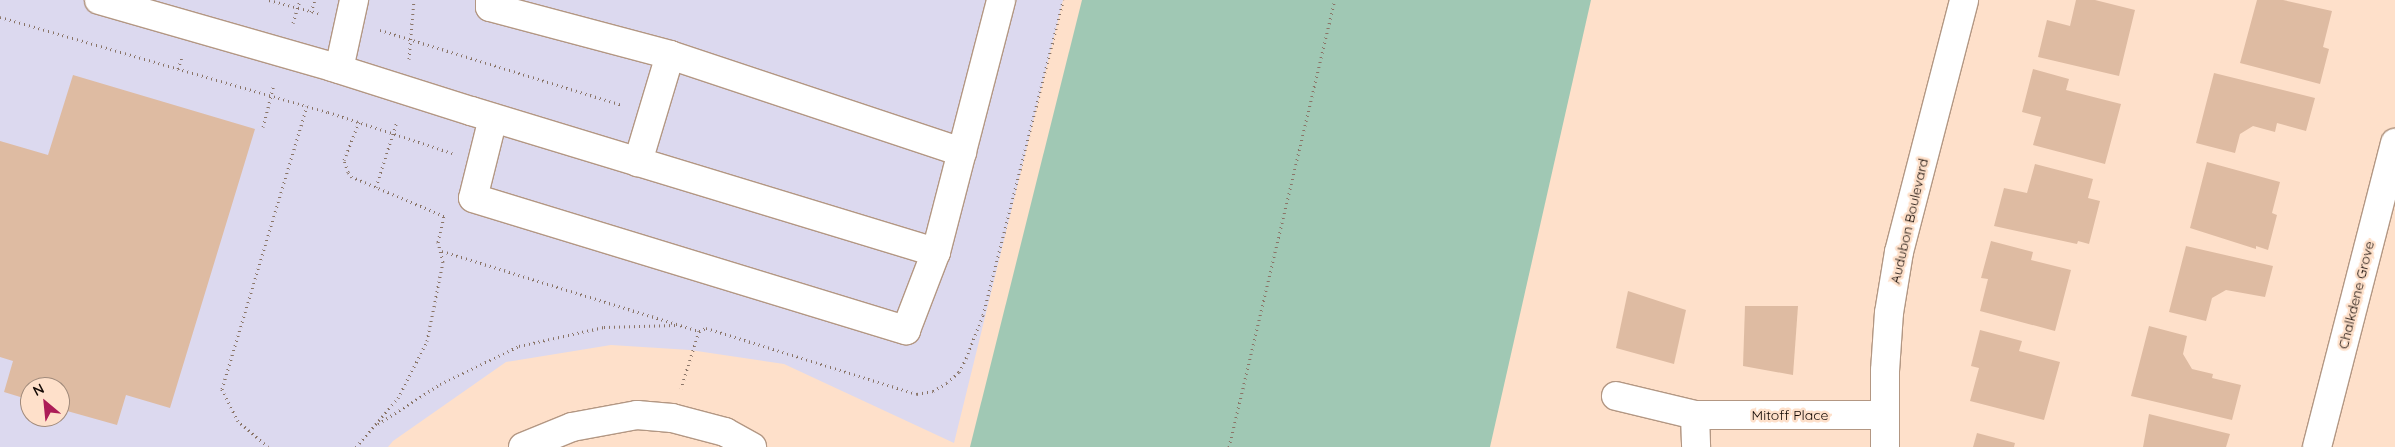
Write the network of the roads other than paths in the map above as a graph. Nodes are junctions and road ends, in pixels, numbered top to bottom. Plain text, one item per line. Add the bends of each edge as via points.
1 (99, 0) edge
2 (490, 0) edge
3 (1001, 0) edge
4 (1964, 0) edge
5 (352, 10) edge
6 (670, 54) junction
7 (339, 70) junction
8 (493, 118) junction
9 (2395, 143) edge
10 (962, 152) junction
11 (638, 162) junction
12 (936, 252) junction
13 (1616, 396) dead end
14 (1695, 415) junction
15 (1885, 415) junction
16 (523, 447) edge
17 (752, 447) edge
18 (1696, 447) edge
19 (1885, 447) edge
20 (2317, 447) edge

1 - 7 street
2 - 6 street via 490,7
3 - 10 street
4 - 15 street, Audubon Boulevard via 1899,252 1889,314
5 - 7 street
6 - 10 street
6 - 11 street
7 - 8 street
8 - 11 street
8 - 12 street via 473,198 906,330
9 - 20 street, Chalkdene Grove
10 - 12 street
11 - 12 street
13 - 14 street, Mitoff Place
14 - 15 street, Mitoff Place
14 - 18 street
15 - 19 street, Audubon Boulevard
16 - 17 street via 572,427 637,415 672,418 725,432

